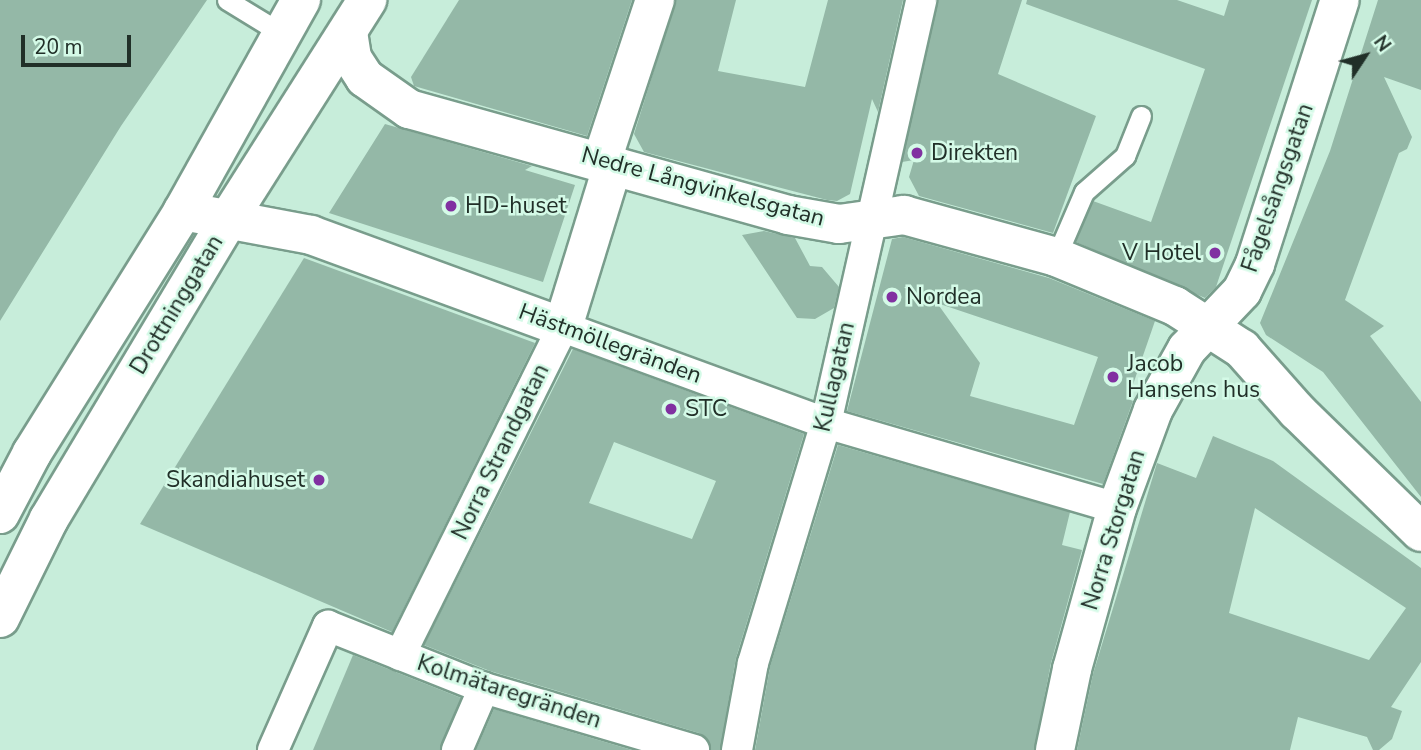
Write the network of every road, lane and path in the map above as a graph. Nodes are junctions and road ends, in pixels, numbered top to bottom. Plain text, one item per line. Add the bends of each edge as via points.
1 (227, 0) edge
2 (301, 0) edge
3 (367, 0) edge
4 (655, 0) edge
5 (921, 0) edge
6 (1340, 0) edge
7 (348, 32) junction
8 (281, 33) junction
9 (1141, 116) dead end
10 (607, 162) junction
11 (183, 211) junction
12 (872, 217) junction
13 (227, 221) junction
14 (1056, 257) junction
15 (563, 327) junction
16 (1211, 327) junction
17 (826, 423) junction
18 (1116, 508) junction
19 (0, 513) edge
20 (1421, 531) edge
21 (0, 618) edge
22 (400, 655) junction
23 (484, 688) junction
24 (273, 750) edge
25 (457, 750) edge
26 (694, 750) edge
27 (737, 750) edge
28 (1055, 750) edge

1 - 8 lane
2 - 8 street, Drottninggatan
3 - 7 street, Drottninggatan
4 - 10 street, Norra Strandgatan
5 - 12 street, Kullagatan
6 - 16 street, Fågelsångsgatan via 1255,264 1242,292
7 - 10 street, Nedre Långvinkelsgatan via 352,58 365,78 410,110
7 - 13 street, Drottninggatan
8 - 11 street, Drottninggatan
9 - 14 lane via 1125,156 1084,192
10 - 12 street, Nedre Långvinkelsgatan via 788,215 839,224
10 - 15 street, Norra Strandgatan
11 - 13 street, Hästmöllegränden
11 - 19 street, Drottninggatan via 32,453
12 - 14 street, Nedre Långvinkelsgatan via 904,215
12 - 17 street, Kullagatan
13 - 15 street, Hästmöllegränden via 312,236
13 - 21 street, Drottninggatan via 49,519
14 - 16 street, Nedre Långvinkelsgatan via 1175,306
15 - 17 street, Hästmöllegränden
15 - 22 street, Norra Strandgatan
16 - 18 street, Norra Storgatan via 1187,349 1158,398
16 - 20 street, Nedre Långvinkelsgatan via 1242,349 1297,411
17 - 18 street, Hästmöllegränden
17 - 27 street, Kullagatan via 753,663
18 - 28 street, Norra Storgatan
22 - 23 street, Kolmätaregränden
22 - 24 street, Kolmätaregränden via 328,626
23 - 25 street
23 - 26 street, Kolmätaregränden

